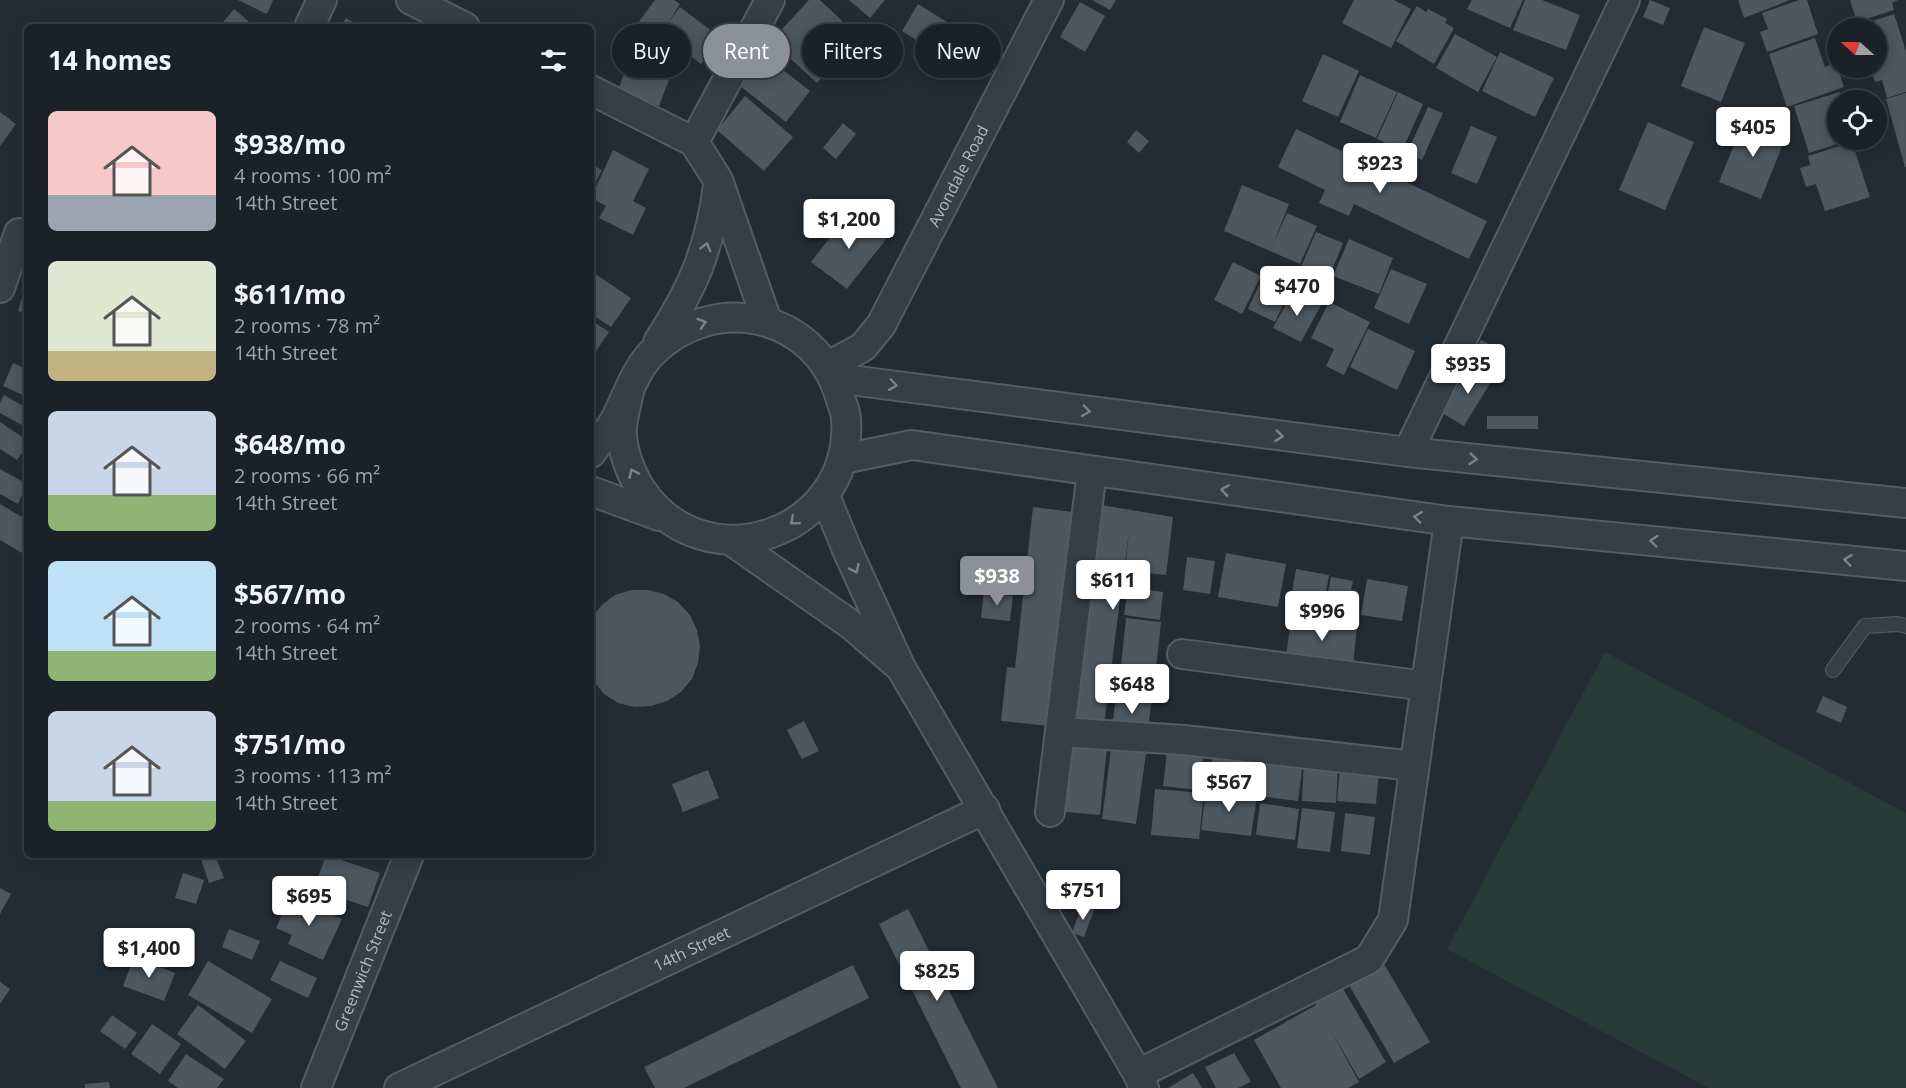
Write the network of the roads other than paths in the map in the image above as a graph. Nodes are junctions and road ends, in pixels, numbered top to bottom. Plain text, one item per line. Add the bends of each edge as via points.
1 (322, 0) edge
2 (411, 0) edge
3 (770, 0) edge
4 (1049, 0) edge
5 (1625, 0) edge
6 (310, 24) edge
7 (459, 24) edge
8 (594, 92) edge
9 (694, 142) junction
10 (718, 180) junction
11 (15, 228) edge
12 (0, 288) edge
13 (767, 321) junction
14 (650, 354) junction
15 (831, 372) junction
16 (630, 388) junction
17 (594, 449) edge
18 (1408, 452) junction
19 (843, 459) junction
20 (1092, 471) junction
21 (594, 492) edge
22 (825, 496) junction
23 (1906, 503) edge
24 (1449, 521) junction
25 (687, 532) junction
26 (733, 542) junction
27 (1906, 566) edge
28 (1906, 627) edge
29 (1182, 654) dead end
30 (901, 668) junction
31 (1833, 670) dead end
32 (1426, 686) junction
33 (1060, 732) junction
34 (1414, 766) junction
35 (985, 808) junction
36 (1050, 812) dead end
37 (408, 858) edge
38 (1141, 1081) edge
39 (316, 1088) edge
40 (399, 1088) edge

1 - 6 street
2 - 7 street
3 - 9 street
4 - 15 street, Avondale Road via 880,325 863,347
5 - 18 street
8 - 9 street
9 - 10 street
10 - 13 street
14 -> 10 street via 687,297 702,262 714,219
11 - 12 street
14 -> 13 street via 675,334 704,320 735,316
13 - 15 street via 801,338
14 - 16 street
15 -> 18 street
15 - 19 street via 846,418
16 - 17 street via 614,422
25 -> 16 street via 653,507 630,471 622,430
18 -> 23 street
19 - 20 street via 912,446
19 - 22 street
24 -> 20 street
20 - 33 street
21 - 25 street via 650,511
22 -> 26 street via 784,530
22 -> 30 street
27 -> 24 street
24 - 32 street
25 - 26 street
26 - 30 street via 850,624
28 - 31 lane via 1865,626
29 - 32 street
30 - 35 street
32 - 34 street
33 - 34 street via 1184,740
33 - 36 street
34 - 38 street via 1393,920 1369,959
35 - 38 street
35 - 40 street, 14th Street
37 - 39 street, Greenwich Street

